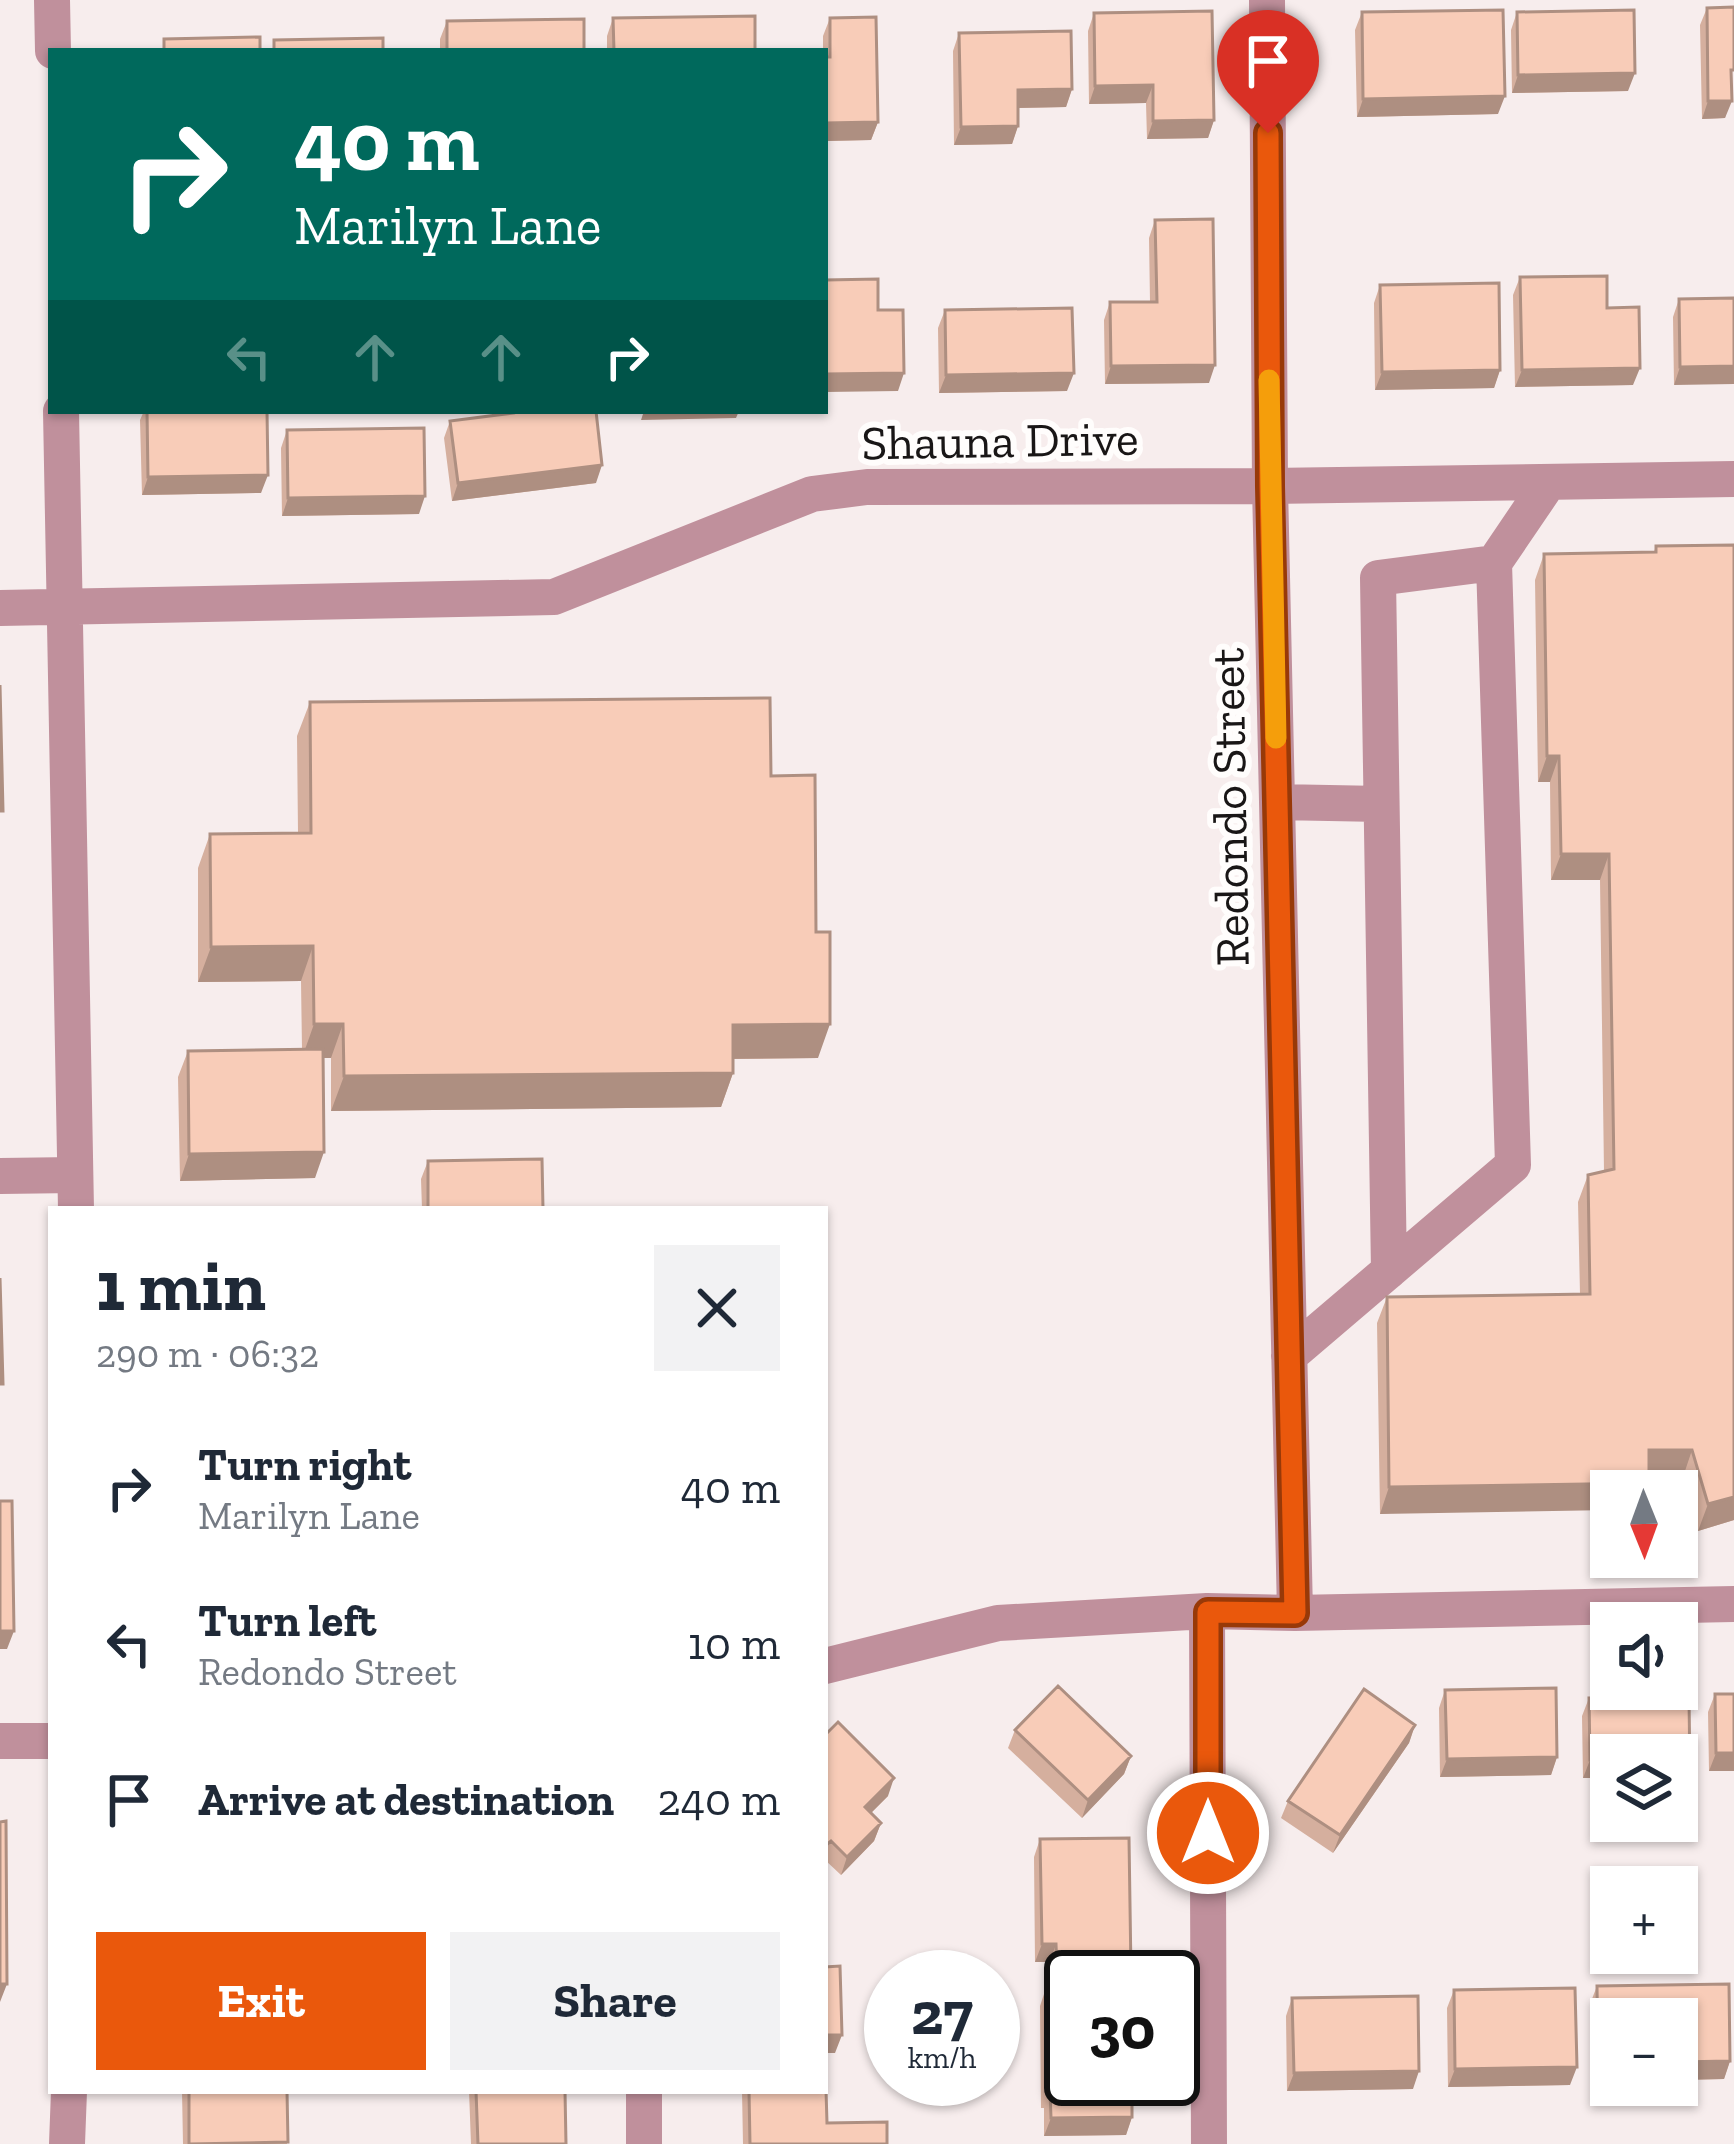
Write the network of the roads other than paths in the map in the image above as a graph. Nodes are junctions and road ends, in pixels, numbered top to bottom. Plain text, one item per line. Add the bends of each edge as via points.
1 (52, 0) edge
2 (1267, 0) edge
3 (53, 48) edge
4 (61, 414) edge
5 (1734, 479) edge
6 (1549, 482) junction
7 (1270, 486) junction
8 (1494, 563) junction
9 (65, 607) junction
10 (0, 608) edge
11 (1277, 802) junction
12 (1381, 804) junction
13 (0, 1176) edge
14 (75, 1192) edge
15 (1389, 1271) junction
16 (1289, 1356) junction
17 (1734, 1604) edge
18 (1208, 1612) junction
19 (1295, 1613) junction
20 (828, 1665) edge
21 (0, 1741) edge
22 (48, 1741) edge
23 (69, 2094) edge
24 (644, 2094) edge
25 (67, 2144) edge
26 (644, 2144) edge
27 (1209, 2144) edge

1 - 3 street
2 - 7 street, Redondo Street
4 - 9 street
5 - 6 street, Shauna Drive
6 - 7 street, Shauna Drive
6 - 8 street
7 - 9 street, Shauna Drive via 867,487 812,494 554,597
7 - 11 street, Redondo Street
8 - 12 street via 1378,578
8 - 15 street via 1514,1165
9 - 10 street, Shauna Drive
9 - 14 street
11 - 12 street
11 - 16 street, Redondo Street
12 - 15 street
13 - 14 street
15 - 16 street
16 - 19 street, Redondo Street
17 - 19 street
18 - 19 street
18 - 20 street via 998,1623
18 - 27 street
21 - 22 street
23 - 25 street
24 - 26 street

